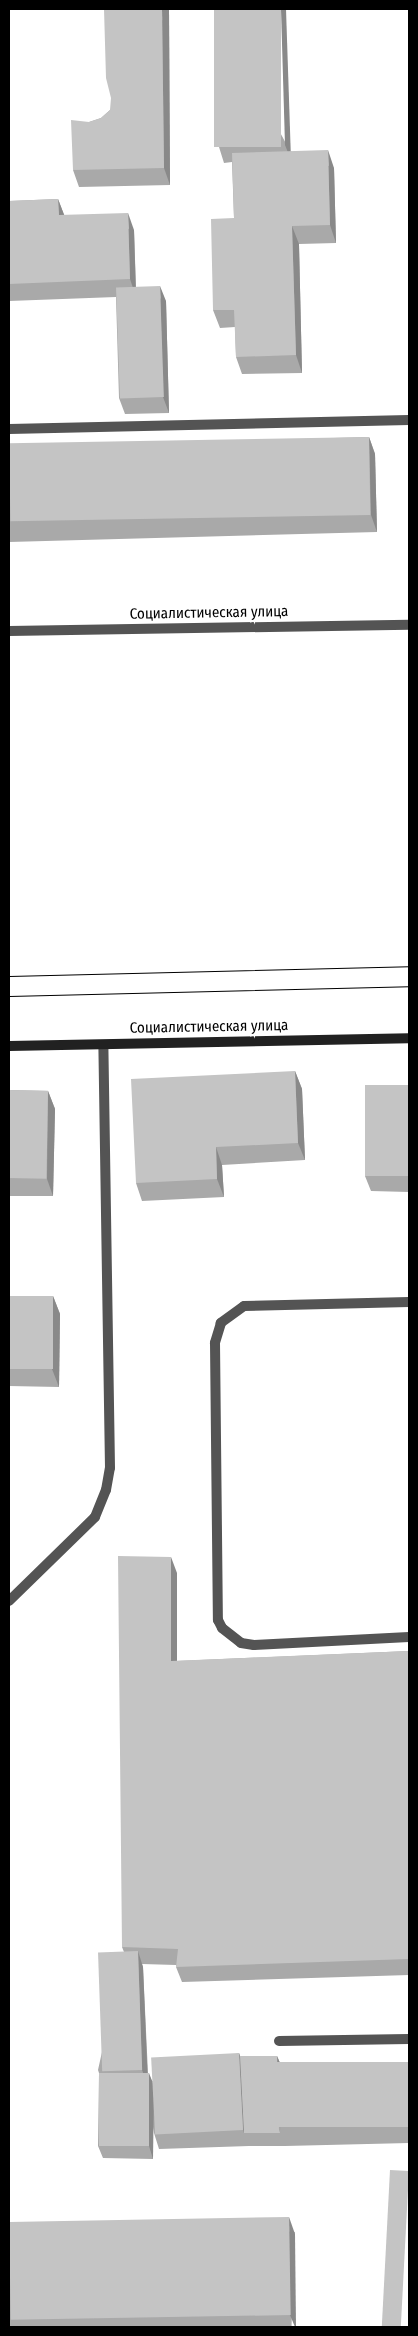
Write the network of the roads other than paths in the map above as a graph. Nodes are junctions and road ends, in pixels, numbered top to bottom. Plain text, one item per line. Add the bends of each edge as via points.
1 (409, 420) edge
2 (9, 429) edge
3 (409, 625) edge
4 (9, 631) edge
5 (409, 1038) edge
6 (103, 1044) junction
7 (9, 1046) edge
8 (409, 1302) edge
9 (9, 1601) edge
10 (409, 1637) edge
11 (409, 2038) edge
12 (279, 2041) dead end

1 - 2 street
3 - 4 street, Социалистическая улица
5 - 6 main road, Социалистическая улица
6 - 7 main road, Социалистическая улица
6 - 9 street via 110,1468 106,1490 95,1517
8 - 10 street via 244,1306 221,1323 215,1343 218,1620 222,1628 241,1643 254,1645
11 - 12 street

